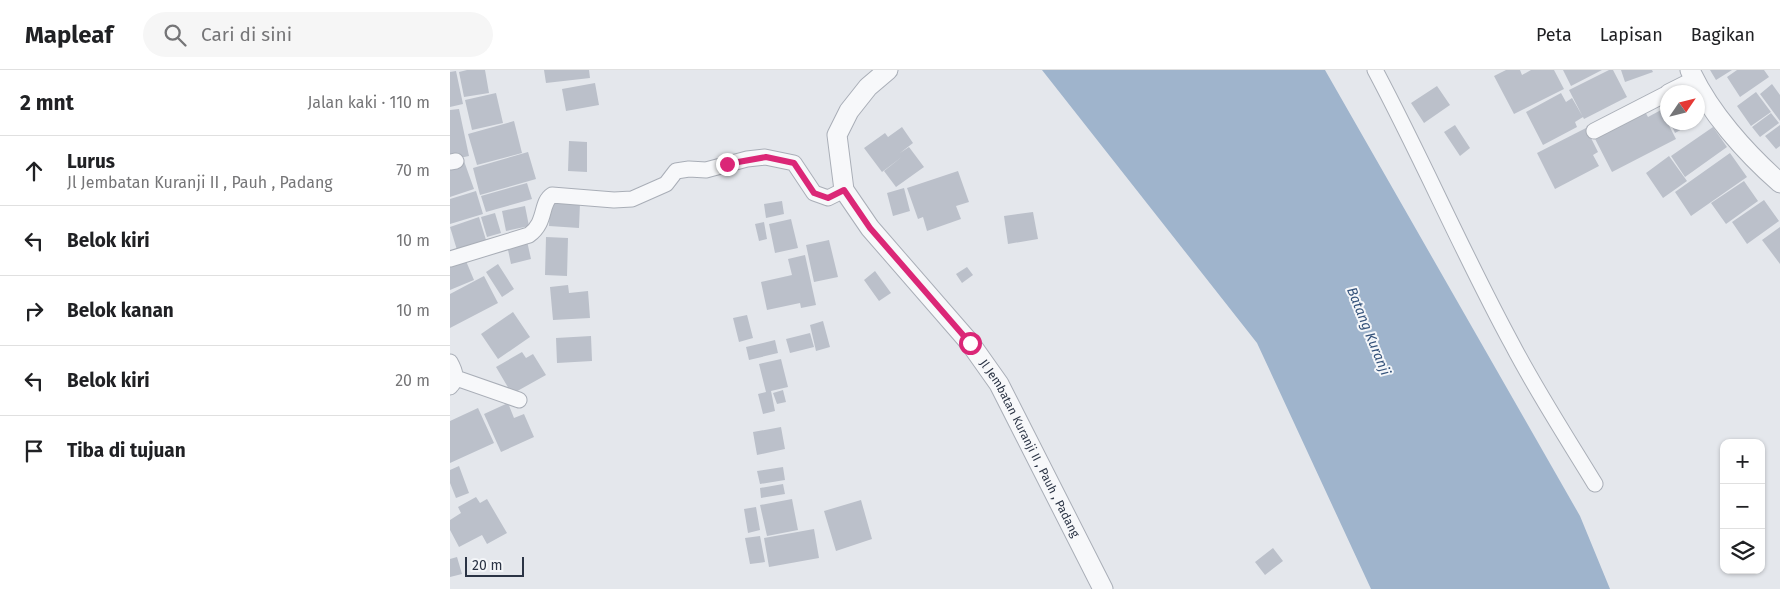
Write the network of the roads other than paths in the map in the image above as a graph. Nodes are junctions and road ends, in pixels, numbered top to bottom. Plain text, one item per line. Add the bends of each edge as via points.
1 (888, 70) edge
2 (1375, 70) edge
3 (1692, 74) edge
4 (1678, 85) edge
5 (1660, 97) edge
6 (1594, 131) dead end
7 (1780, 184) edge
8 (844, 190) junction
9 (450, 259) edge
10 (450, 362) edge
11 (453, 382) edge
12 (519, 400) dead end
13 (1595, 484) dead end
14 (1103, 589) edge

1 - 8 street, Jl Jembatan Kuranji II , Pauh , Padang via 868,87 849,111 837,134
2 - 13 street via 1512,346
3 - 4 street
3 - 7 street via 1734,136
5 - 6 street
8 - 9 street via 828,198 816,194 794,163 766,157 706,170 676,171 666,184 632,199 552,195 546,200 537,228 529,235
8 - 14 street, Jl Jembatan Kuranji II , Pauh , Padang via 870,228 970,343 1000,384
10 - 11 street via 455,371
11 - 12 street

